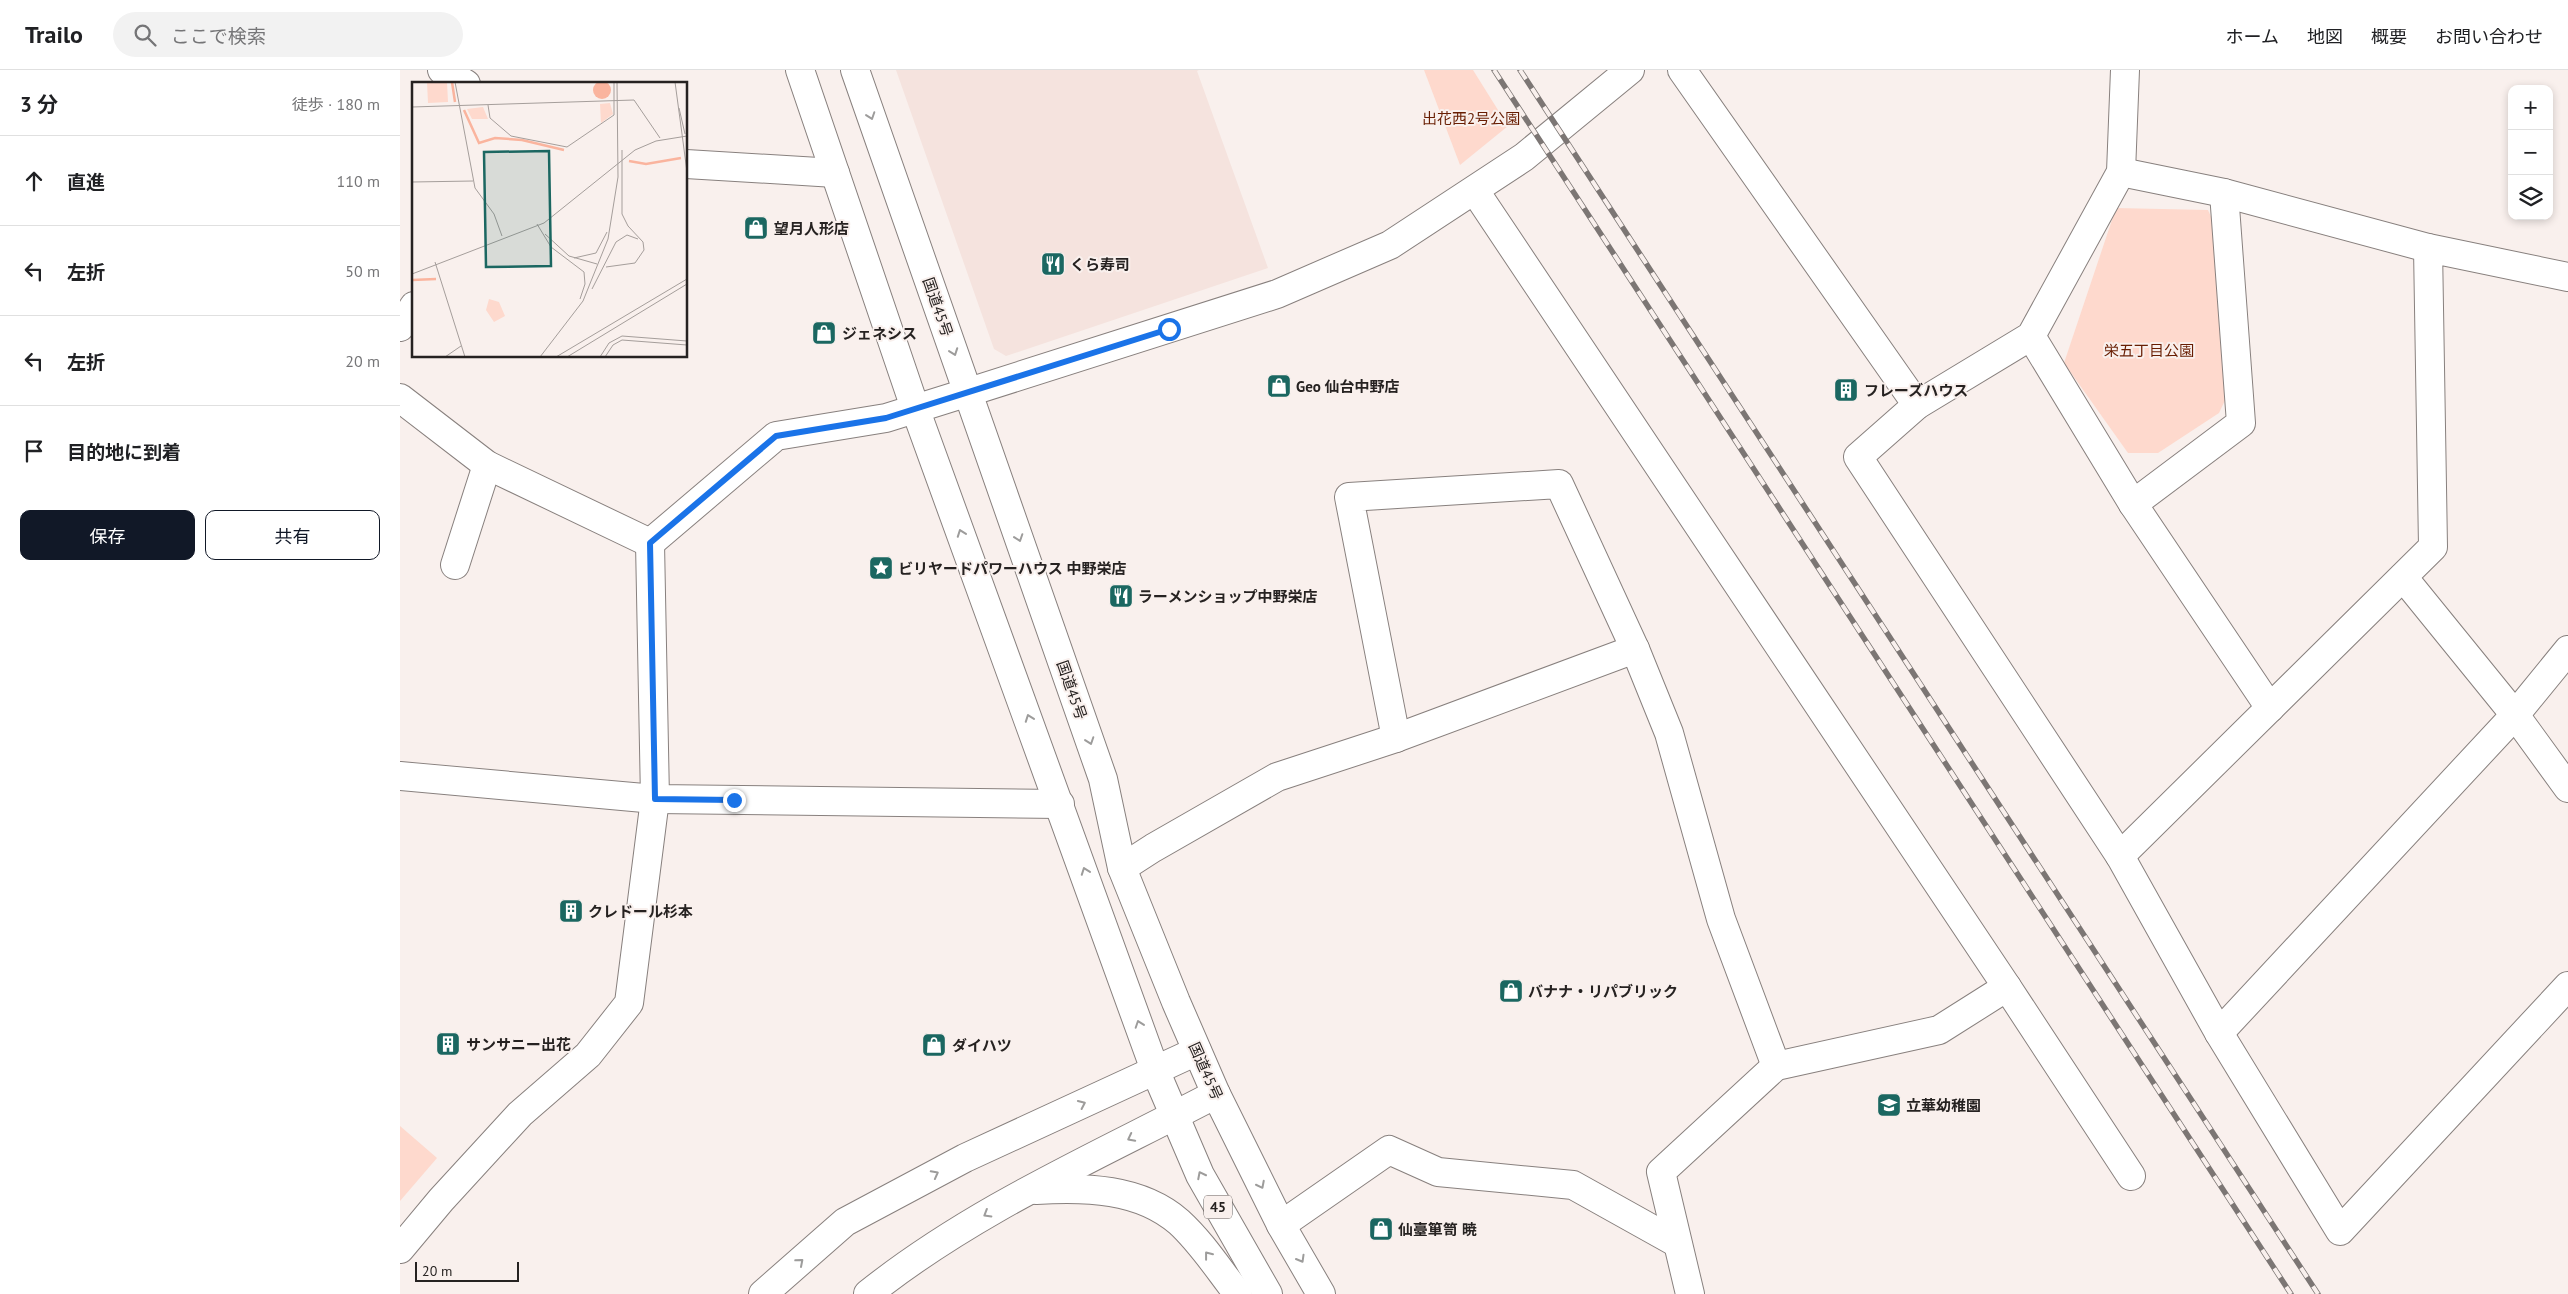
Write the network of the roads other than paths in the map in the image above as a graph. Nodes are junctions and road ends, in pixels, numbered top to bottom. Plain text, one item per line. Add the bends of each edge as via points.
1 (442, 70) edge
2 (800, 70) edge
3 (855, 70) edge
4 (1630, 70) edge
5 (1682, 70) edge
6 (2125, 70) edge
7 (463, 82) edge
8 (688, 164) edge
9 (2120, 172) junction
10 (835, 173) junction
11 (1475, 191) junction
12 (2224, 193) junction
13 (2428, 248) junction
14 (2568, 277) edge
15 (412, 309) edge
16 (400, 327) edge
17 (2031, 336) junction
18 (968, 392) junction
19 (400, 398) edge
20 (1917, 405) junction
21 (915, 408) junction
22 (487, 466) junction
23 (2133, 504) junction
24 (650, 543) junction
25 (455, 565) dead end
26 (2403, 577) junction
27 (1635, 649) junction
28 (2568, 650) edge
29 (2270, 708) junction
30 (2515, 715) junction
31 (1396, 738) junction
32 (400, 776) edge
33 (2568, 788) edge
34 (655, 799) junction
35 (1060, 804) junction
36 (2120, 856) junction
37 (1122, 868) junction
38 (2568, 986) edge
39 (2007, 987) junction
40 (2219, 1032) junction
41 (1198, 1051) junction
42 (1776, 1066) junction
43 (1155, 1070) junction
44 (1216, 1094) junction
45 (1174, 1116) junction
46 (2131, 1176) dead end
47 (1027, 1190) junction
48 (1281, 1225) junction
49 (1677, 1242) junction
50 (400, 1249) edge
51 (763, 1294) edge
52 (868, 1294) edge
53 (1238, 1294) edge
54 (1268, 1294) edge
55 (1321, 1294) edge
56 (1690, 1294) edge

1 - 7 main road
2 - 10 main road, 45
3 -> 18 main road, 国道45号
4 - 11 main road via 1542,143
5 - 20 main road
6 - 9 main road
8 - 10 main road
9 - 12 main road
9 - 17 main road
10 - 21 main road, 45
11 - 18 main road via 1390,245 1277,294
11 - 39 main road
12 - 13 main road
12 - 23 main road via 2241,423
13 - 14 main road
13 - 26 main road via 2433,547
15 - 16 main road
17 - 20 main road
17 - 23 main road
18 - 21 main road
18 -> 37 main road, 国道45号 via 1103,779
19 - 22 main road
20 - 36 main road via 1858,457
21 - 24 main road via 886,418 776,436
35 -> 21 main road, 45
22 - 24 main road
22 - 25 main road
23 - 29 main road
24 - 34 main road
26 - 29 main road
26 - 30 main road
27 - 31 main road
27 - 31 main road via 1559,484 1349,497
27 - 42 main road via 1669,733 1721,919
28 - 30 main road
29 - 36 main road
30 - 33 main road
30 - 40 main road
31 - 37 main road via 1277,777
32 - 34 main road
34 - 35 main road
34 - 50 main road via 629,1003 588,1055 520,1114
43 -> 35 main road, 45
36 - 40 main road
37 - 41 main road, 国道45号
38 - 40 main road via 2340,1230
39 - 42 main road via 1939,1030
39 - 46 main road
41 - 43 main road
41 - 44 main road, 国道45号
42 - 49 main road via 1661,1172
43 - 45 main road, 45
51 -> 43 main road via 845,1222 965,1158
44 - 45 main road
44 -> 48 main road, 国道45号
45 -> 47 main road
54 -> 45 main road, 45 via 1200,1175
47 -> 52 main road via 961,1230
53 -> 47 main road via 1179,1222 1157,1207 1113,1192 1067,1188
48 - 49 main road via 1389,1150 1438,1172 1573,1185
48 -> 55 main road, 国道45号
49 - 56 main road

